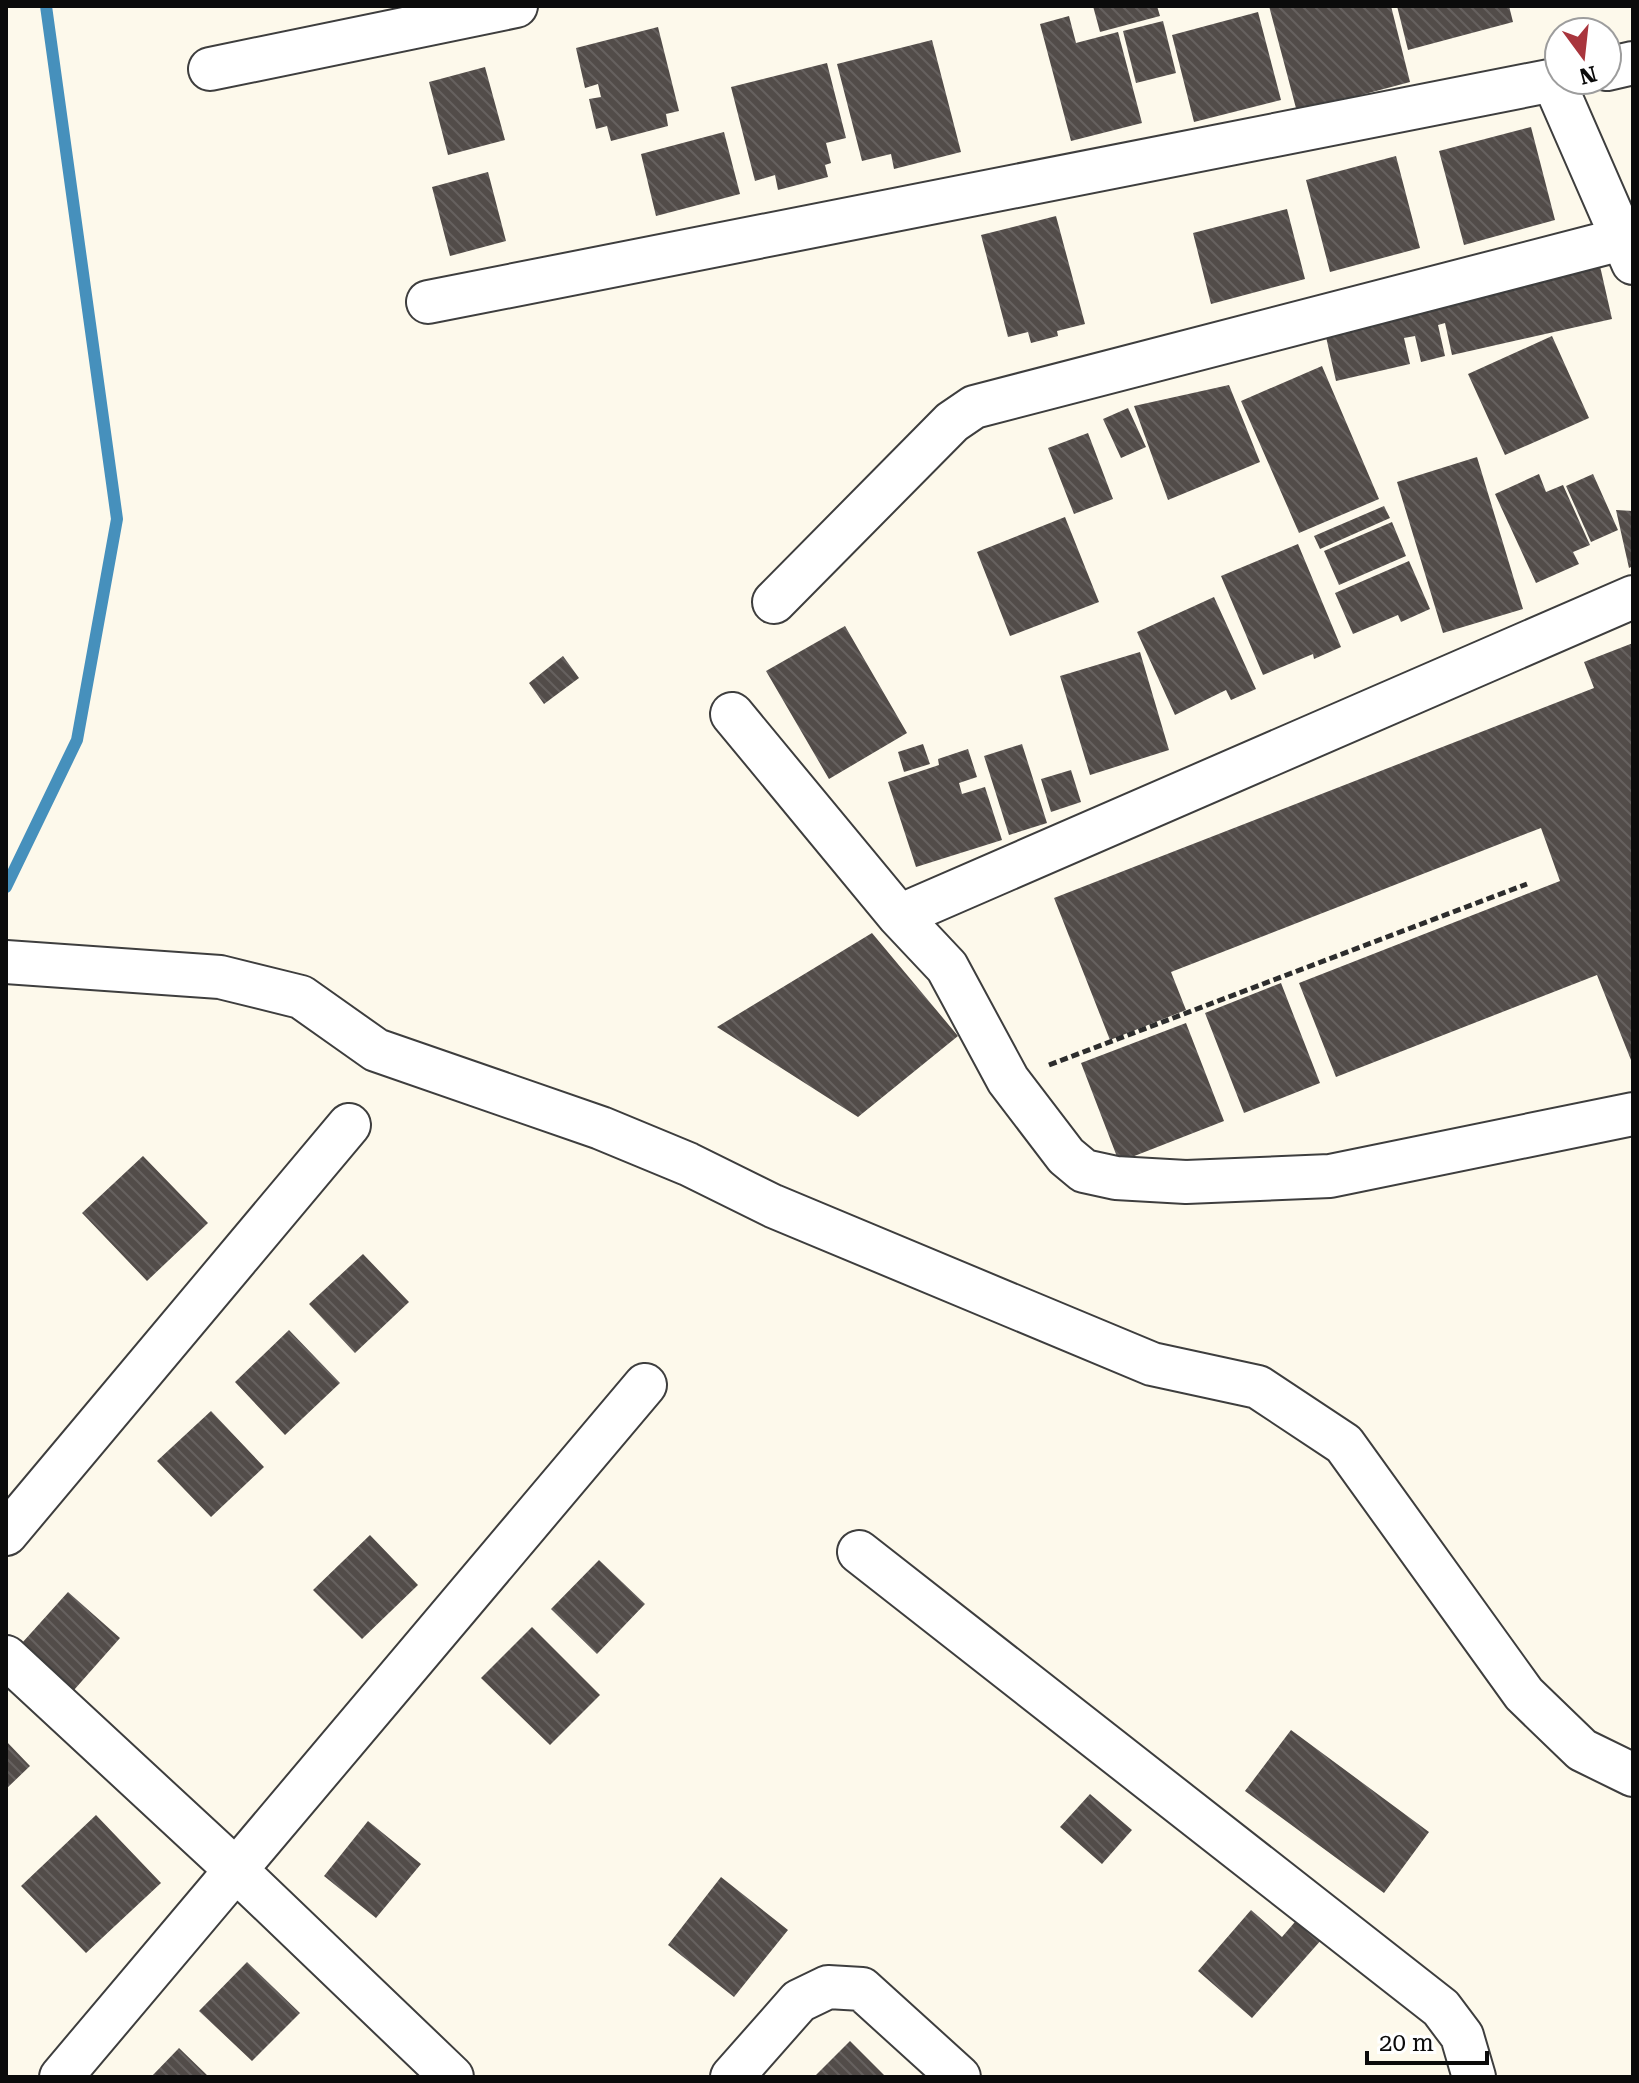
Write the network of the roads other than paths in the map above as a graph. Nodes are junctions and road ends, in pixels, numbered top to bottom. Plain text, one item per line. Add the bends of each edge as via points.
1 (516, 6) edge
2 (457, 12) edge
3 (210, 69) dead end
4 (1543, 83) edge
5 (1563, 96) edge
6 (1628, 252) edge
7 (428, 302) dead end
8 (1633, 597) edge
9 (774, 602) dead end
10 (732, 714) dead end
11 (899, 916) junction
12 (6, 962) edge
13 (1633, 1114) edge
14 (349, 1125) dead end
15 (645, 1385) dead end
16 (6, 1534) edge
17 (859, 1552) dead end
18 (6, 1657) edge
19 (1633, 1775) edge
20 (236, 1870) junction
21 (61, 2077) edge
22 (452, 2077) edge
23 (732, 2077) edge
24 (959, 2077) edge
25 (1474, 2077) edge

1 - 2 street
2 - 3 street
4 - 7 street
5 - 6 street
6 - 9 street via 974,407 952,422
8 - 11 street
10 - 11 street
11 - 13 street via 947,967 1008,1080 1066,1156 1084,1171 1186,1182 1330,1176
12 - 19 street via 220,977 301,997 376,1050 601,1128 1152,1364 1258,1387 1344,1444 1524,1694 1582,1750
14 - 16 street
15 - 20 street
17 - 25 street via 1441,2008 1462,2036
18 - 20 street
20 - 21 street
20 - 22 street
23 - 24 street via 799,2001 828,1987 862,1989

